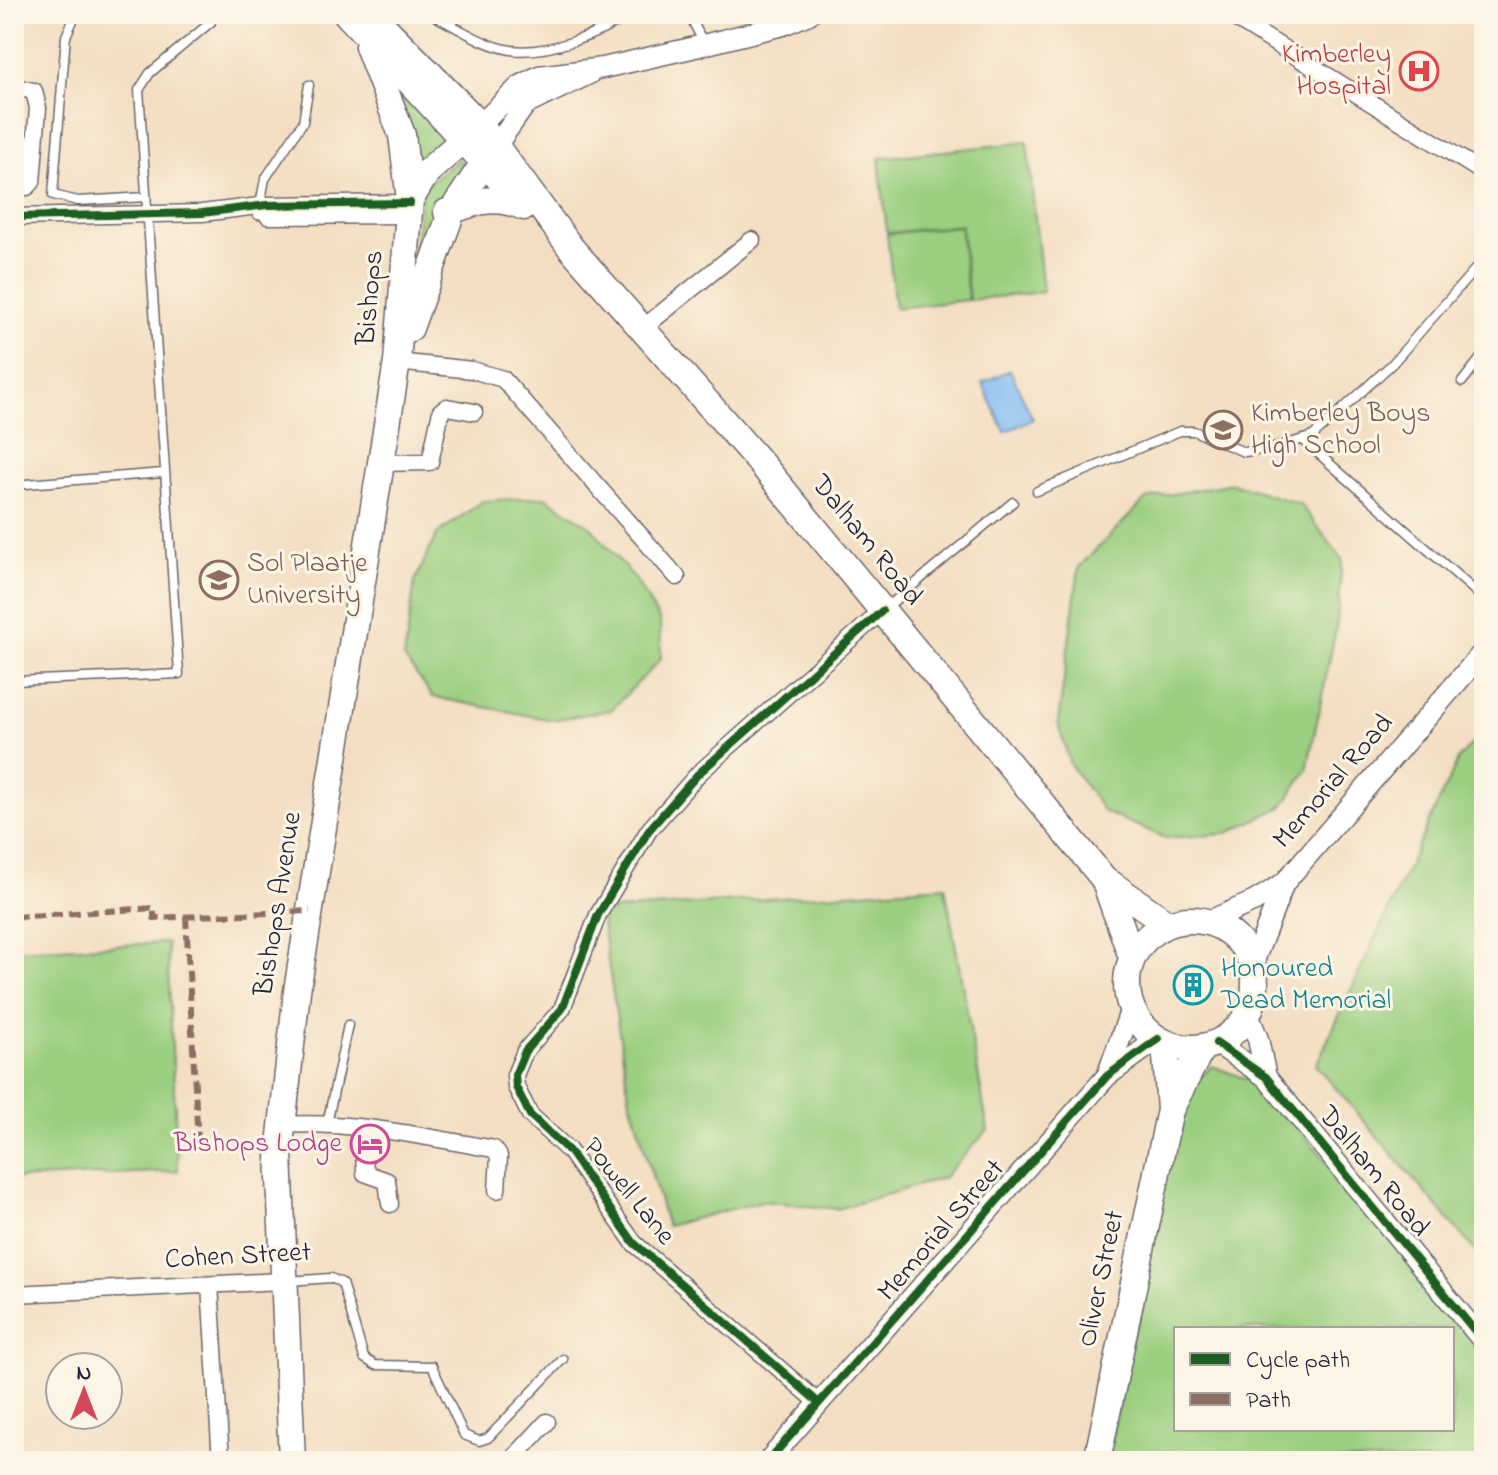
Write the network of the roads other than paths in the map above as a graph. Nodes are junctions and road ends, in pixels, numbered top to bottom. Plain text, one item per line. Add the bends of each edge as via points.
1 (76, 14) edge
2 (431, 14) edge
3 (630, 14) edge
4 (809, 14) edge
5 (1228, 14) edge
6 (693, 16) edge
7 (359, 19) edge
8 (211, 22) dead end
9 (704, 44) junction
10 (309, 85) dead end
11 (14, 87) edge
12 (481, 143) junction
13 (1484, 173) edge
14 (14, 188) edge
15 (146, 197) junction
16 (410, 206) junction
17 (527, 209) junction
18 (258, 211) junction
19 (452, 211) junction
20 (148, 214) junction
21 (14, 217) edge
22 (752, 240) dead end
23 (571, 248) junction
24 (1484, 259) edge
25 (643, 328) junction
26 (1484, 354) edge
27 (397, 362) junction
28 (1462, 382) dead end
29 (474, 412) dead end
30 (1303, 440) junction
31 (380, 463) junction
32 (163, 473) junction
33 (14, 485) edge
34 (1037, 491) dead end
35 (1013, 502) dead end
36 (677, 577) dead end
37 (1484, 599) edge
38 (882, 611) junction
39 (1484, 651) edge
40 (14, 681) edge
41 (1104, 879) junction
42 (1284, 883) junction
43 (1207, 922) junction
44 (1168, 924) junction
45 (1132, 957) junction
46 (1252, 966) junction
47 (1131, 1009) junction
48 (1248, 1014) junction
49 (348, 1025) dead end
50 (1162, 1041) junction
51 (1209, 1045) junction
52 (1107, 1076) junction
53 (1266, 1077) junction
54 (1170, 1110) junction
55 (327, 1124) junction
56 (280, 1125) junction
57 (363, 1128) junction
58 (497, 1190) dead end
59 (390, 1204) dead end
60 (283, 1281) junction
61 (210, 1285) junction
62 (14, 1294) edge
63 (1484, 1342) edge
64 (563, 1359) dead end
65 (819, 1403) junction
66 (547, 1422) dead end
67 (221, 1461) edge
68 (292, 1461) edge
69 (511, 1461) edge
70 (768, 1461) edge
71 (1097, 1461) edge

1 - 15 lane via 66,36 53,195 78,201
2 - 3 lane via 492,43 522,50 593,36
4 - 9 street
5 - 13 street
6 - 9 lane
7 - 12 highway
7 - 16 highway via 402,135
8 - 15 lane via 141,82
9 - 12 street via 603,68 539,76 520,86
10 - 18 lane via 303,122 270,169
11 - 14 street via 34,91 38,108 32,182
12 - 16 highway, Bishops via 427,172
12 - 17 highway, Dalham Road
12 - 19 highway, Bishops
12 - 23 highway, Dalham Road
15 - 20 lane
16 - 18 street
16 - 19 highway
16 - 27 highway, Bishops
17 - 19 highway via 503,199 485,199
17 - 23 highway, Dalham Road
18 - 20 street
19 - 27 highway, Bishops
20 - 21 street
20 - 32 lane
22 - 25 street
23 - 25 highway, Dalham Road
24 - 30 lane via 1392,364 1328,426
25 - 38 highway, Dalham Road
26 - 28 lane
27 - 31 highway, Bishops Avenue
27 - 36 street via 503,379
29 - 31 street via 444,408 430,462
30 - 34 lane via 1244,452 1194,431 1180,431
30 - 37 lane
31 - 56 highway, Bishops Avenue
32 - 33 lane
32 - 40 lane via 179,674
35 - 38 lane
38 - 41 highway, Dalham Road
38 - 65 street, Powell Lane via 698,774 649,830 605,902 562,1009 525,1051 515,1075 530,1115 569,1151 634,1243
39 - 42 street, Memorial Road
41 - 44 highway, Dalham Road
41 - 45 highway, Dalham Road
42 - 43 street
42 - 46 street, Memorial Road
43 - 44 highway
43 - 46 highway via 1240,943
44 - 45 highway via 1147,937
45 - 47 highway via 1126,985
46 - 48 highway via 1255,990
47 - 50 highway
47 - 52 street, Memorial Street
48 - 51 highway
48 - 53 street, Dalham Road
49 - 55 lane
50 - 51 highway via 1183,1048
50 - 52 street, Memorial Street
50 - 54 highway, Oliver Street
51 - 53 street, Dalham Road
51 - 54 highway, Oliver Street
52 - 65 street, Memorial Street
53 - 63 street, Dalham Road
54 - 71 highway, Oliver Street
55 - 56 street
55 - 57 street
56 - 60 highway, Bishops Avenue
57 - 58 street via 494,1149 499,1156
57 - 59 street via 365,1173 387,1181
60 - 61 street, Cohen Street
60 - 64 lane, Cohen Street via 331,1278 342,1283 364,1358 375,1365 432,1366 464,1435 474,1440 488,1438
60 - 68 highway, Bishops Avenue
61 - 62 street, Cohen Street
61 - 67 street
65 - 70 street, Memorial Street
66 - 69 street

